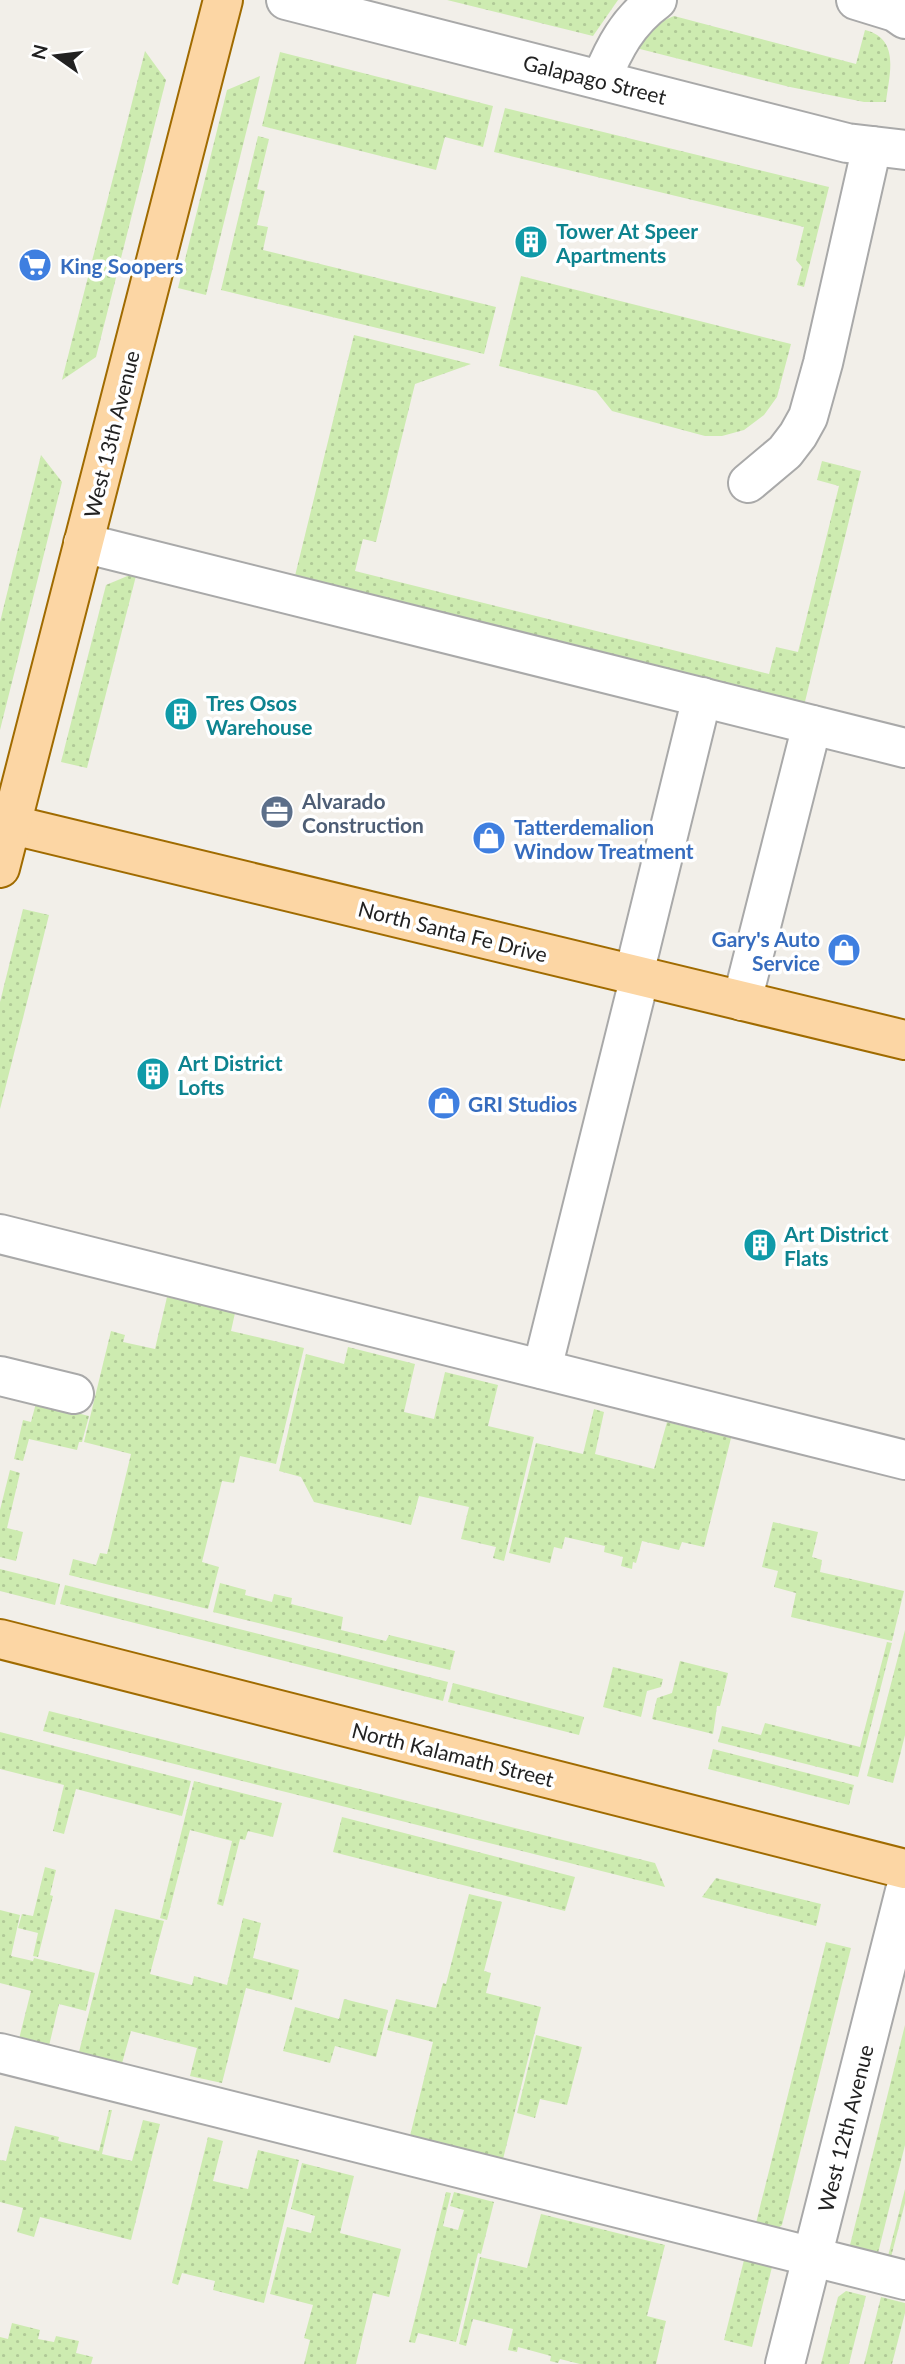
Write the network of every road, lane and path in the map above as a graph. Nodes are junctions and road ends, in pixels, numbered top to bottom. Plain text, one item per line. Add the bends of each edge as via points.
1 (223, 0) edge
2 (286, 0) edge
3 (656, 0) edge
4 (856, 0) edge
5 (905, 19) edge
6 (601, 80) junction
7 (889, 148) edge
8 (748, 483) dead end
9 (83, 543) junction
10 (702, 697) junction
11 (812, 725) junction
12 (905, 748) edge
13 (5, 823) edge
14 (0, 868) edge
15 (637, 975) junction
16 (742, 1001) junction
17 (905, 1040) edge
18 (0, 1234) edge
19 (542, 1369) junction
20 (0, 1376) edge
21 (74, 1394) dead end
22 (905, 1460) edge
23 (0, 1639) edge
24 (905, 1869) edge
25 (905, 1891) edge
26 (0, 2053) edge
27 (813, 2256) junction
28 (905, 2280) edge
29 (785, 2364) edge

1 - 9 main road, West 13th Avenue
2 - 6 street, Galapago Street
3 - 6 street via 614,48
4 - 5 street
6 - 7 street, Galapago Street via 848,143
7 - 8 street via 808,417 785,452
9 - 10 street
9 - 13 main road, West 13th Avenue
10 - 11 street
10 - 15 street
11 - 12 street
11 - 16 street
13 - 14 main road, West 13th Avenue
13 - 15 main road, North Santa Fe Drive
15 - 16 main road, North Santa Fe Drive
15 - 19 street
16 - 17 main road, North Santa Fe Drive
18 - 19 street
19 - 22 street
20 - 21 street
23 - 24 main road, North Kalamath Street
25 - 27 street, West 12th Avenue
26 - 27 street
27 - 28 street
27 - 29 street, West 12th Avenue

